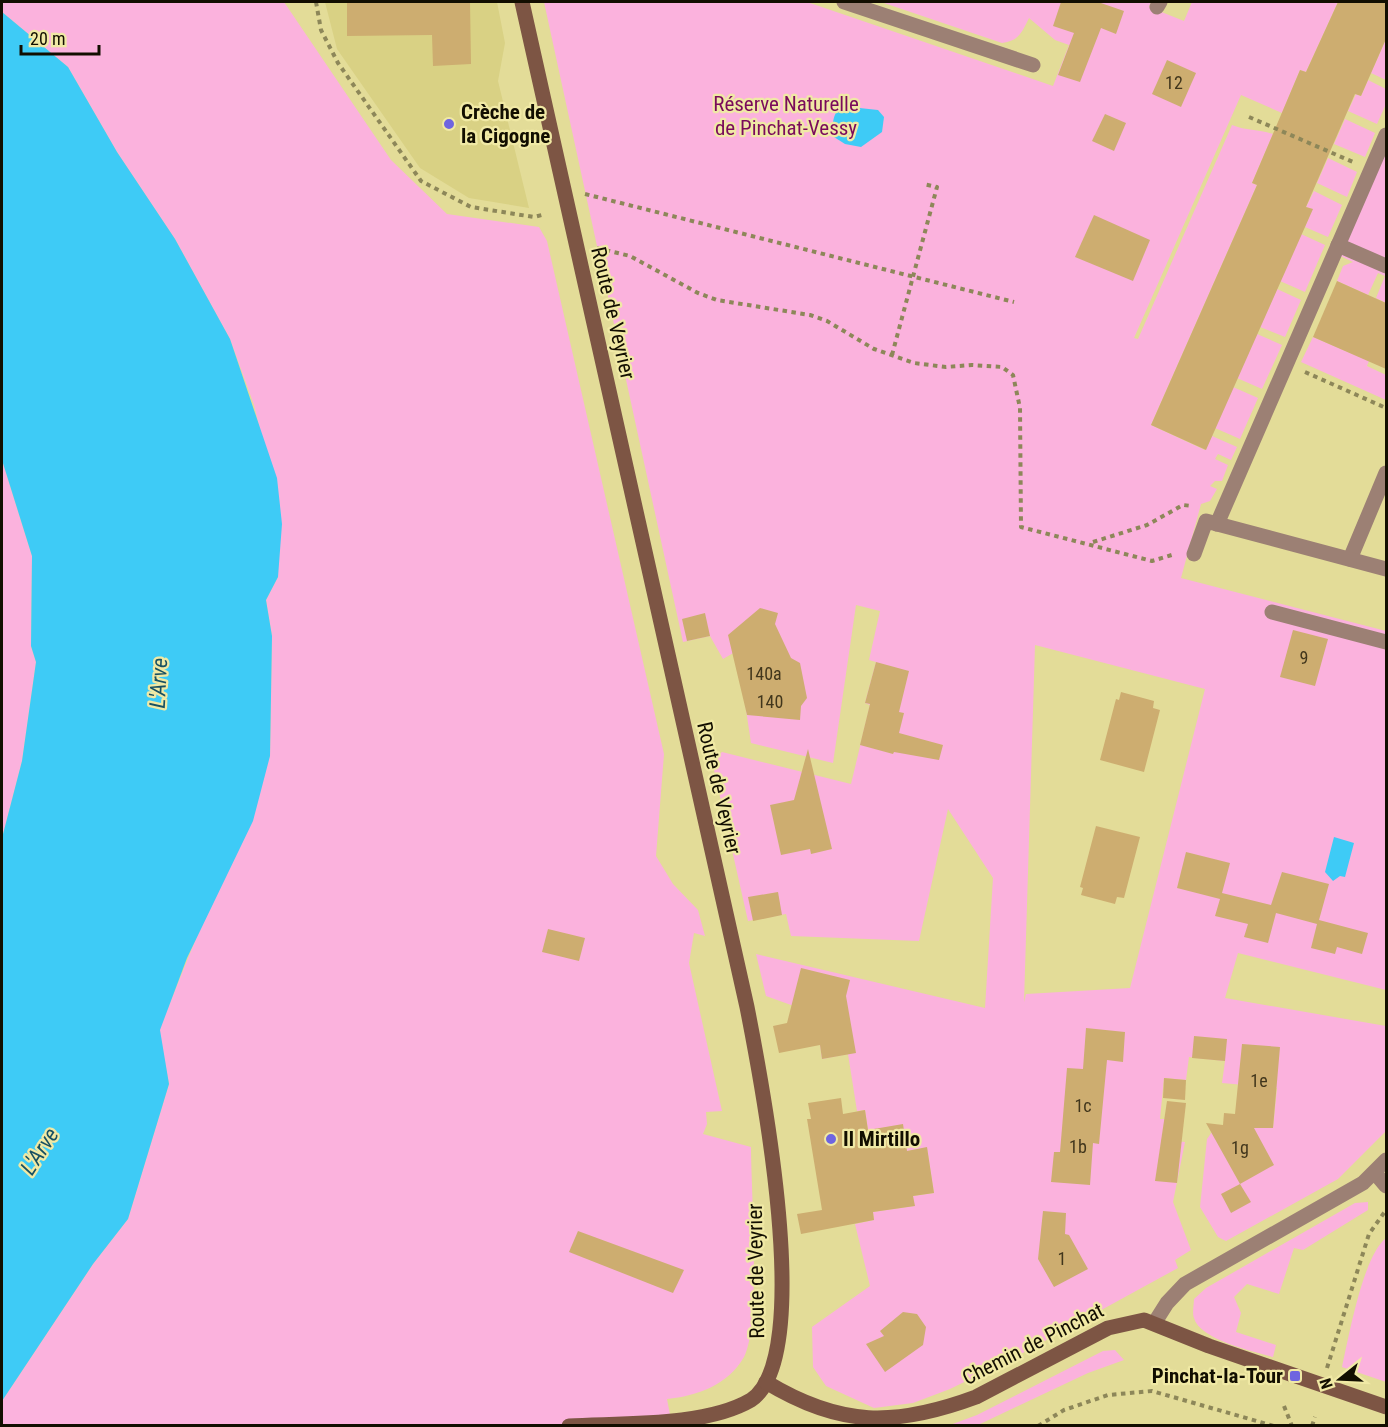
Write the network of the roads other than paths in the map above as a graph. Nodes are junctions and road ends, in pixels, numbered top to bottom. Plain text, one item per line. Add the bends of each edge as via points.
1 (522, 2) edge
2 (844, 2) edge
3 (1033, 66) dead end
4 (1386, 135) edge
5 (1338, 245) junction
6 (1386, 266) edge
7 (1386, 473) edge
8 (1211, 523) junction
9 (1194, 554) road end
10 (1350, 558) junction
11 (1386, 569) edge
12 (1272, 612) dead end
13 (1386, 642) edge
14 (1386, 1160) edge
15 (1375, 1173) junction
16 (1386, 1186) edge
17 (1155, 1322) junction
18 (766, 1382) junction
19 (1386, 1407) edge
20 (568, 1425) edge

1 - 18 main road, Route de Veyrier via 762,1084 773,1163 782,1315 777,1355
2 - 3 street
4 - 5 street
5 - 6 street
5 - 8 street
7 - 10 street
8 - 9 street
8 - 10 street
10 - 11 street
12 - 13 street
14 - 15 street
15 - 16 street
15 - 17 street via 1185,1284
17 - 18 main road, Chemin de Pinchat via 1134,1320 1108,1328 976,1397 913,1418 867,1422 836,1418 806,1407
17 - 19 main road, Chemin de Pinchat via 1209,1346
18 - 20 main road, Route de Veyrier via 750,1401 708,1417

